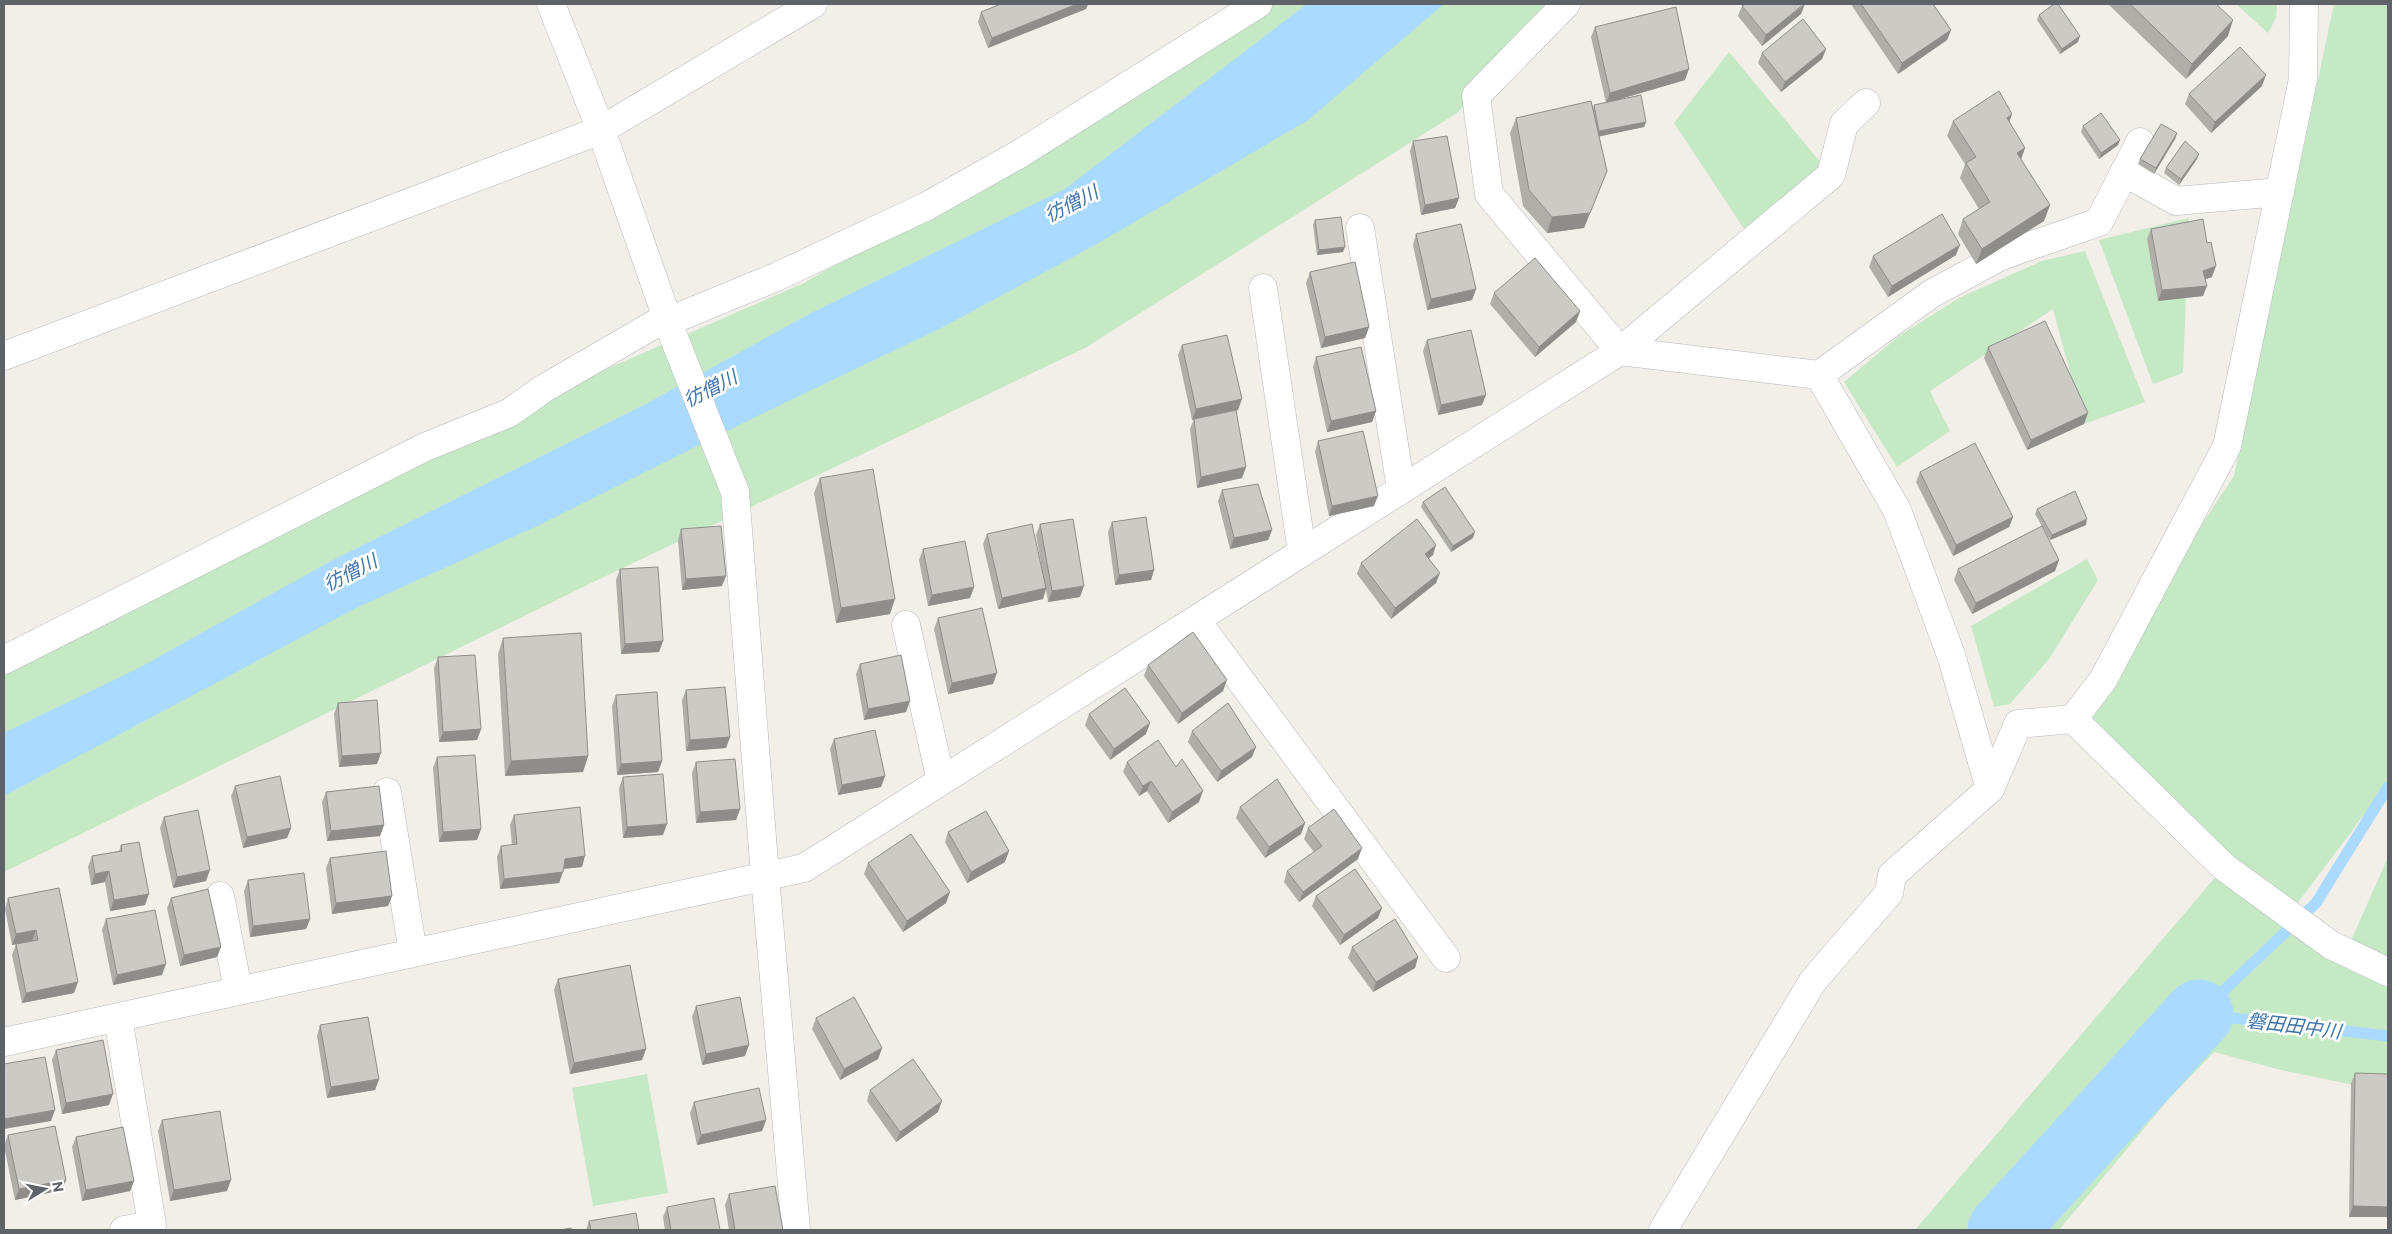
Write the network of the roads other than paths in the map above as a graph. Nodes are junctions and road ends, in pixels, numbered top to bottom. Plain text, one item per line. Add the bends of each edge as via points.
1 (551, 4) edge
2 (813, 4) edge
3 (1258, 4) edge
4 (1566, 4) edge
5 (2304, 4) edge
6 (1866, 103) dead end
7 (601, 130) junction
8 (2140, 142) dead end
9 (2124, 172) junction
10 (2280, 192) junction
11 (1360, 228) dead end
12 (1262, 288) dead end
13 (671, 330) junction
14 (1620, 351) junction
15 (4, 356) edge
16 (1819, 375) junction
17 (1401, 489) junction
18 (1302, 552) junction
19 (1196, 620) junction
20 (906, 626) dead end
21 (4, 660) edge
22 (2073, 719) junction
23 (942, 781) junction
24 (1990, 789) junction
25 (387, 792) dead end
26 (765, 876) junction
27 (220, 896) dead end
28 (412, 953) junction
29 (1446, 958) dead end
30 (2388, 972) edge
31 (238, 990) junction
32 (118, 1017) junction
33 (4, 1042) edge
34 (124, 1230) edge
35 (796, 1230) edge
36 (1663, 1230) edge

1 - 7 street
2 - 7 street
3 - 13 street via 1021,153 927,206
4 - 14 street via 1476,96 1489,194
5 - 10 street via 2303,79
6 - 14 street via 1844,124 1831,175
7 - 13 street
7 - 15 street
8 - 9 street
9 - 10 street via 2176,201
9 - 16 street via 2099,222 2001,256 1932,294
10 - 22 street via 2227,446 2103,680
11 - 17 street
12 - 18 street
13 - 21 street via 660,321 543,389 509,413 425,447
13 - 26 street via 735,492
14 - 16 street
14 - 17 street
16 - 24 street via 1897,510 1951,655
17 - 18 street
18 - 19 street
19 - 23 street
19 - 29 street
20 - 23 street
22 - 24 street via 2018,724
22 - 30 street via 2224,867 2331,945
23 - 26 street via 804,868
24 - 36 street via 1892,875 1889,893 1813,982
25 - 28 street
26 - 28 street
26 - 35 street
27 - 31 street
28 - 31 street
31 - 32 street
32 - 33 street
32 - 34 street via 152,1225

